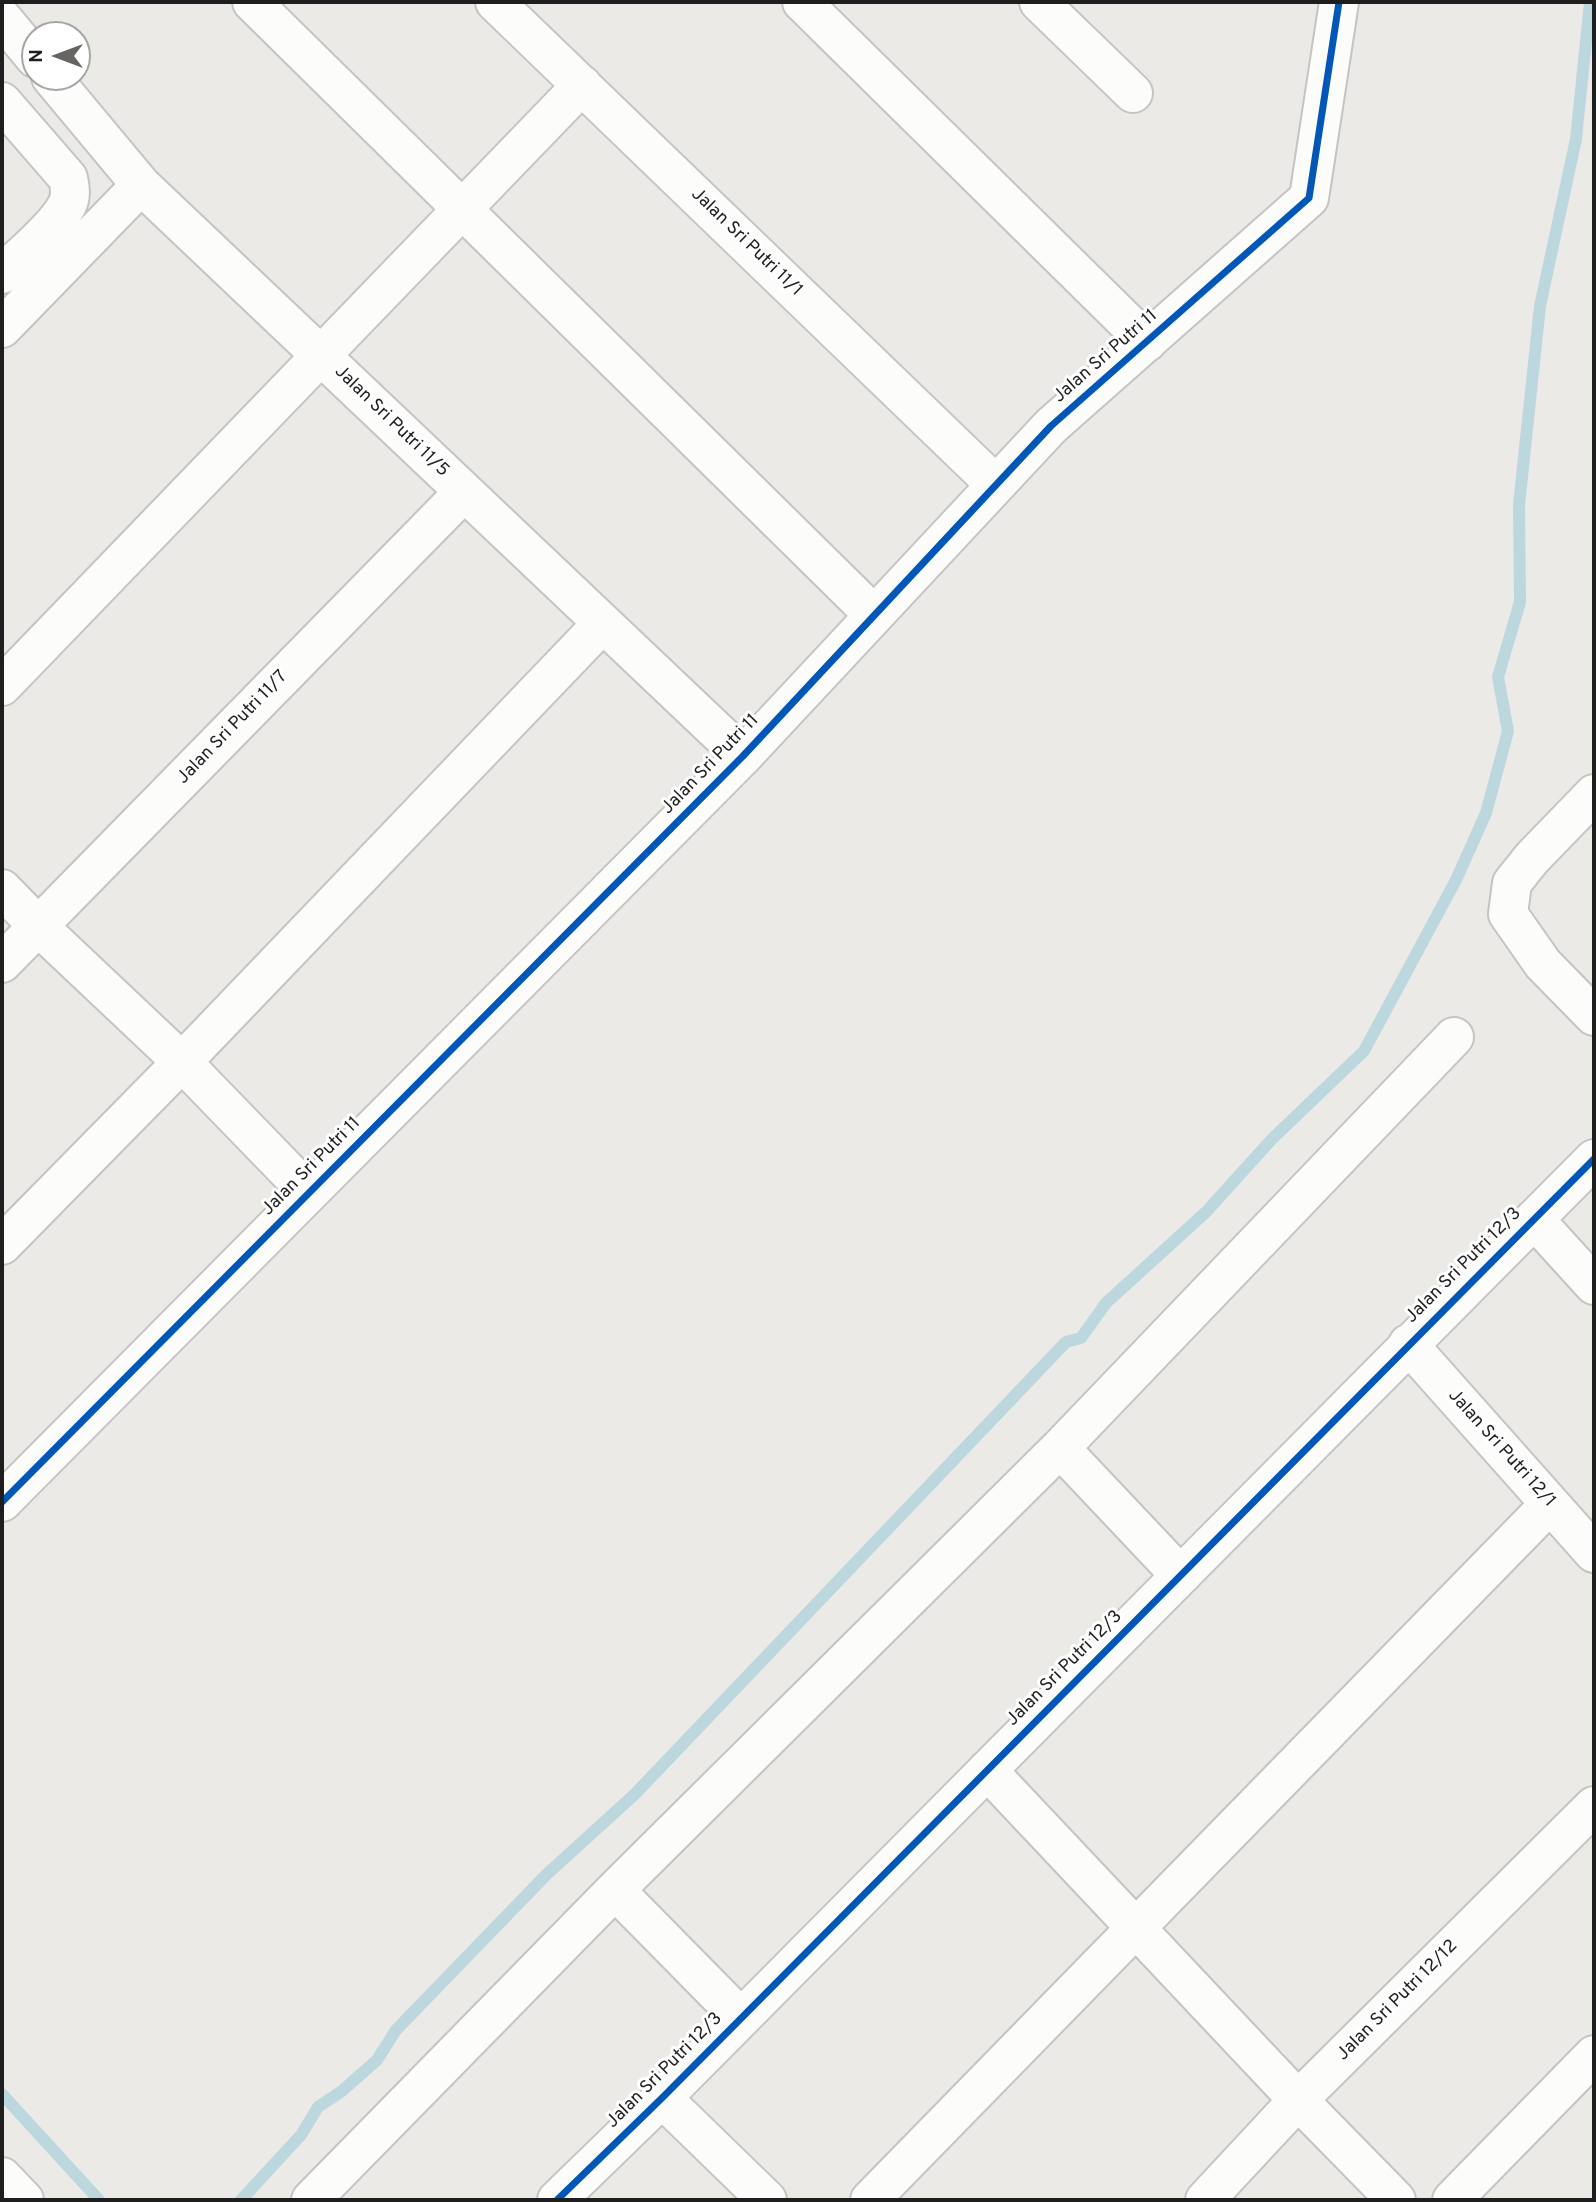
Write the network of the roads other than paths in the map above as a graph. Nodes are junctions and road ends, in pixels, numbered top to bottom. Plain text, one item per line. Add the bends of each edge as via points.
1 (252, 2) edge
2 (802, 2) edge
3 (1039, 2) edge
4 (1339, 2) edge
5 (506, 5) edge
6 (2, 18) edge
7 (21, 41) edge
8 (582, 85) junction
9 (63, 91) edge
10 (1133, 93) dead end
11 (2, 102) edge
12 (141, 185) junction
13 (463, 208) junction
14 (2, 274) edge
15 (2, 328) edge
16 (1147, 342) junction
17 (321, 356) junction
18 (996, 485) junction
19 (464, 492) junction
20 (874, 615) junction
21 (602, 624) junction
22 (2, 686) edge
23 (743, 757) junction
24 (1594, 794) edge
25 (2, 889) edge
26 (39, 928) junction
27 (2, 963) edge
28 (1594, 1016) edge
29 (1454, 1037) dead end
30 (182, 1062) junction
31 (1594, 1159) edge
32 (309, 1193) junction
33 (1534, 1219) junction
34 (2, 1245) edge
35 (1594, 1285) edge
36 (1408, 1344) junction
37 (1060, 1448) junction
38 (2, 1502) edge
39 (1550, 1504) junction
40 (1594, 1553) edge
41 (1180, 1575) junction
42 (987, 1770) junction
43 (1594, 1807) edge
44 (615, 1890) junction
45 (1136, 1927) junction
46 (741, 2018) junction
47 (1594, 2055) edge
48 (662, 2098) junction
49 (1298, 2101) junction
50 (2, 2177) edge
51 (24, 2200) edge
52 (311, 2200) edge
53 (557, 2200) edge
54 (767, 2200) edge
55 (870, 2200) edge
56 (1205, 2200) edge
57 (1396, 2200) edge
58 (1452, 2200) edge

1 - 13 street
2 - 16 street
3 - 10 street
4 - 16 street, Jalan Sri Putri 11 via 1310,198
5 - 8 street, Jalan Sri Putri 11/1
6 - 7 street
8 - 13 street
8 - 18 street, Jalan Sri Putri 11/1
9 - 12 street, Jalan Sri Putri 11/5
11 - 14 street via 68,178 71,191 69,203 55,223
12 - 15 street
12 - 17 street, Jalan Sri Putri 11/5
13 - 17 street
13 - 20 street
16 - 18 street, Jalan Sri Putri 11 via 1051,426
17 - 19 street, Jalan Sri Putri 11/5
17 - 22 street
18 - 20 street, Jalan Sri Putri 11
19 - 21 street, Jalan Sri Putri 11/5
19 - 26 street, Jalan Sri Putri 11/7
20 - 23 street, Jalan Sri Putri 11
21 - 23 street, Jalan Sri Putri 11/5
21 - 30 street
23 - 32 street, Jalan Sri Putri 11
24 - 28 street via 1513,883 1508,914 1543,964
25 - 26 street
26 - 27 street, Jalan Sri Putri 11/7
26 - 30 street
29 - 37 street
30 - 32 street
30 - 34 street
31 - 33 street, Jalan Sri Putri 12/3
32 - 38 street, Jalan Sri Putri 11
33 - 35 street
33 - 36 street, Jalan Sri Putri 12/3
36 - 39 street, Jalan Sri Putri 12/1
36 - 41 street, Jalan Sri Putri 12/3
37 - 41 street
37 - 44 street
39 - 40 street, Jalan Sri Putri 12/1
39 - 45 street
41 - 42 street, Jalan Sri Putri 12/3
42 - 45 street
42 - 46 street, Jalan Sri Putri 12/3
43 - 49 street, Jalan Sri Putri 12/12
44 - 46 street
44 - 52 street
45 - 49 street
45 - 55 street
46 - 48 street, Jalan Sri Putri 12/3
47 - 58 street
48 - 53 street, Jalan Sri Putri 12/3
48 - 54 street
49 - 56 street, Jalan Sri Putri 12/12
49 - 57 street
50 - 51 street

